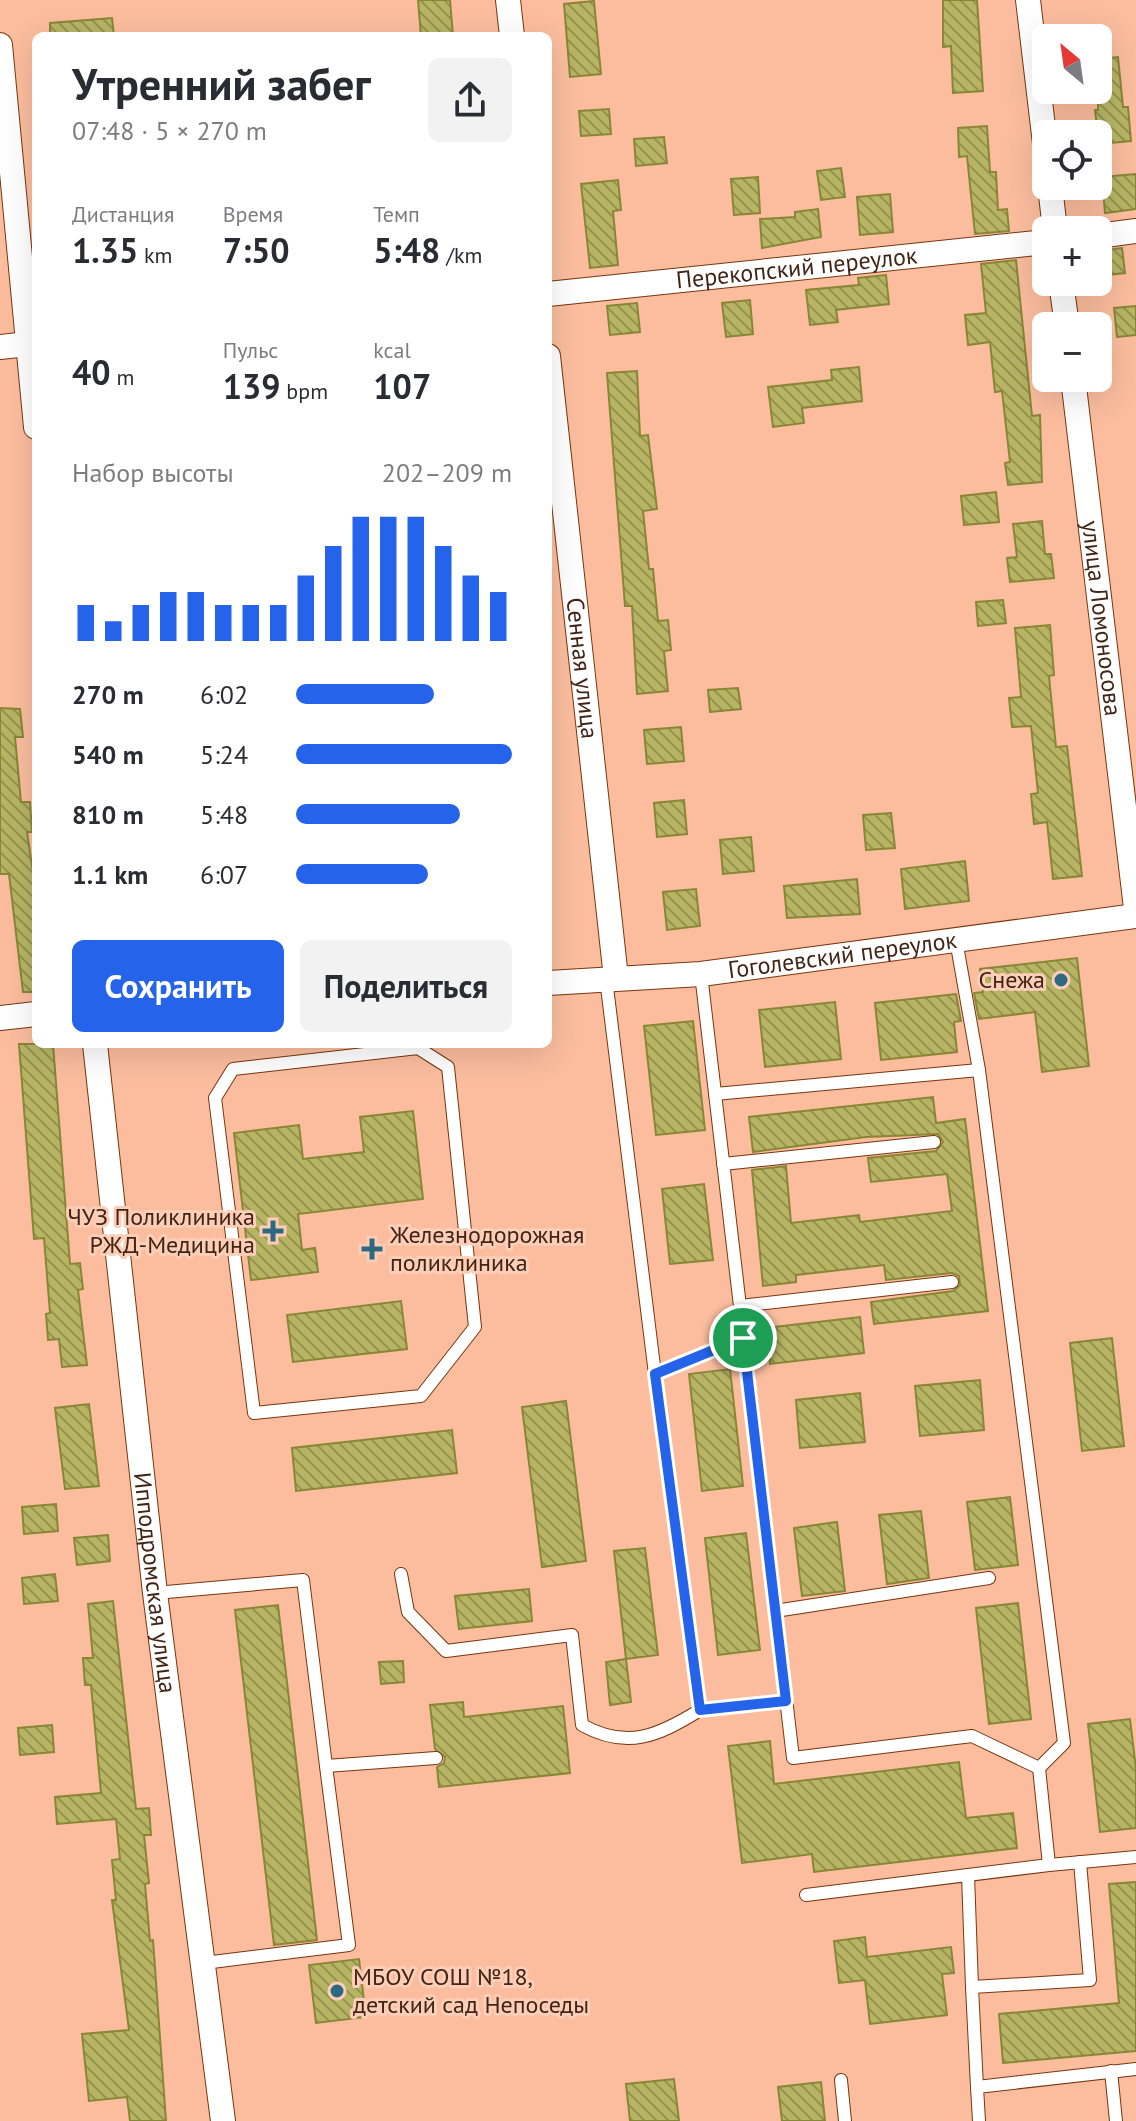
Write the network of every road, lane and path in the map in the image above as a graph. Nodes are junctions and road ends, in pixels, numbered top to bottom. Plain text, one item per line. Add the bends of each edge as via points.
1 (508, 0) edge
2 (1028, 0) edge
3 (512, 32) edge
4 (0, 45) edge
5 (1042, 120) edge
6 (1136, 231) edge
7 (1112, 234) edge
8 (1032, 243) edge
9 (552, 294) edge
10 (32, 343) edge
11 (0, 347) edge
12 (1075, 392) edge
13 (552, 396) edge
14 (1136, 908) edge
15 (1136, 916) edge
16 (956, 940) junction
17 (701, 974) junction
18 (611, 979) junction
19 (552, 983) edge
20 (32, 1014) edge
21 (0, 1018) edge
22 (95, 1048) edge
23 (327, 1048) edge
24 (328, 1058) junction
25 (979, 1070) junction
26 (715, 1094) junction
27 (934, 1142) dead end
28 (723, 1164) junction
29 (952, 1282) dead end
30 (740, 1306) junction
31 (743, 1338) junction
32 (655, 1374) junction
33 (401, 1574) dead end
34 (989, 1578) dead end
35 (155, 1593) junction
36 (775, 1611) junction
37 (786, 1701) junction
38 (700, 1710) junction
39 (436, 1758) dead end
40 (326, 1766) junction
41 (1039, 1768) junction
42 (1136, 1857) edge
43 (1080, 1862) junction
44 (1049, 1865) junction
45 (968, 1875) junction
46 (806, 1895) dead end
47 (204, 1963) junction
48 (972, 1987) junction
49 (1136, 2069) edge
50 (1111, 2071) junction
51 (841, 2080) dead end
52 (977, 2087) junction
53 (223, 2121) edge
54 (845, 2121) edge
55 (979, 2121) edge
56 (1116, 2121) edge

1 - 3 street
2 - 5 street
4 - 10 street
6 - 7 street
8 - 9 street, Перекопский переулок
10 - 11 street
12 - 14 street, улица Ломоносова
13 - 18 street, Сенная улица
15 - 16 street, Гоголевский переулок
16 - 17 street, Гоголевский переулок
16 - 25 lane
17 - 18 street, Гоголевский переулок
17 - 26 lane
18 - 19 street, Гоголевский переулок
18 - 32 lane
20 - 21 street
22 - 35 street, Ипподромская улица
23 - 24 lane
24 - 24 lane via 233,1069 215,1098 254,1413 421,1396 475,1327 448,1067 418,1048
25 - 26 lane
25 - 41 lane via 1064,1743
26 - 28 lane
27 - 28 lane
28 - 30 lane
29 - 30 lane
30 - 31 lane
31 - 32 lane
31 - 36 lane
32 - 38 lane
33 - 38 lane via 408,1612 446,1651 572,1635 582,1725 607,1739 643,1737
34 - 36 lane
35 - 40 lane via 303,1580
35 - 47 street, Ипподромская улица
36 - 37 lane
37 - 38 lane
37 - 41 lane via 793,1758 972,1736
39 - 40 lane
40 - 47 lane via 349,1945
41 - 44 lane
42 - 43 lane
43 - 44 lane
43 - 48 lane via 1090,1980
44 - 45 lane
45 - 46 lane
45 - 48 lane
47 - 53 street, Ипподромская улица
48 - 52 lane
49 - 50 lane
50 - 52 lane
50 - 56 lane
51 - 54 lane
52 - 55 lane

